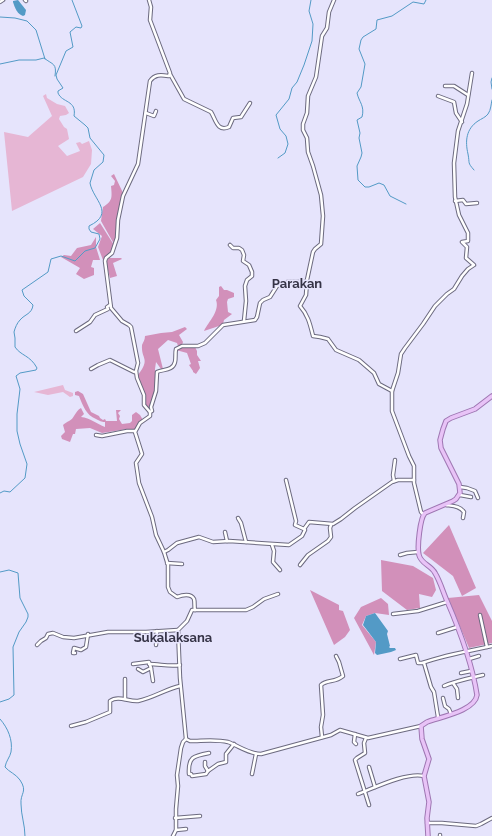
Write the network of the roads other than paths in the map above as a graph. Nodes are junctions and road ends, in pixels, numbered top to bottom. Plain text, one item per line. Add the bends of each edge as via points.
1 (3, 0) edge
2 (149, 0) edge
3 (334, 0) edge
4 (0, 2) edge
5 (472, 73) dead end
6 (170, 74) junction
7 (445, 86) dead end
8 (468, 95) junction
9 (438, 96) dead end
10 (250, 103) dead end
11 (156, 111) dead end
12 (146, 113) junction
13 (462, 122) junction
14 (455, 201) junction
15 (477, 203) dead end
16 (230, 245) dead end
17 (307, 282) junction
18 (110, 305) junction
19 (244, 321) junction
20 (76, 332) dead end
21 (91, 369) dead end
22 (137, 375) junction
23 (392, 391) junction
24 (492, 396) edge
25 (150, 412) junction
26 (135, 431) junction
27 (96, 434) dead end
28 (395, 460) dead end
29 (286, 480) dead end
30 (414, 480) junction
31 (394, 481) junction
32 (460, 487) junction
33 (460, 495) junction
34 (470, 497) dead end
35 (478, 498) dead end
36 (446, 505) junction
37 (423, 514) junction
38 (238, 518) dead end
39 (463, 518) dead end
40 (331, 525) junction
41 (304, 529) junction
42 (225, 532) dead end
43 (227, 541) junction
44 (246, 542) junction
45 (272, 545) junction
46 (164, 552) junction
47 (418, 552) junction
48 (400, 555) dead end
49 (167, 564) junction
50 (182, 564) dead end
51 (300, 565) dead end
52 (280, 570) dead end
53 (278, 594) dead end
54 (447, 602) junction
55 (195, 610) junction
56 (393, 614) dead end
57 (480, 615) dead end
58 (457, 627) junction
59 (178, 630) junction
60 (157, 631) junction
61 (438, 633) dead end
62 (88, 634) junction
63 (37, 644) dead end
64 (156, 645) dead end
65 (492, 646) edge
66 (487, 647) junction
67 (467, 652) junction
68 (75, 653) dead end
69 (336, 656) dead end
70 (479, 656) dead end
71 (400, 659) dead end
72 (468, 659) junction
73 (424, 663) junction
74 (133, 664) dead end
75 (150, 664) junction
76 (180, 664) junction
77 (151, 668) junction
78 (138, 669) dead end
79 (471, 671) junction
80 (461, 673) dead end
81 (483, 675) dead end
82 (473, 677) junction
83 (125, 679) dead end
84 (153, 681) dead end
85 (453, 683) junction
86 (180, 686) junction
87 (444, 686) dead end
88 (443, 698) dead end
89 (458, 698) dead end
90 (125, 699) junction
91 (451, 714) junction
92 (438, 717) junction
93 (71, 726) dead end
94 (421, 726) junction
95 (355, 734) junction
96 (322, 737) junction
97 (366, 738) junction
98 (186, 739) junction
99 (234, 744) junction
100 (356, 744) dead end
101 (208, 753) dead end
102 (256, 754) junction
103 (205, 762) dead end
104 (369, 767) dead end
105 (208, 771) junction
106 (252, 774) dead end
107 (424, 776) junction
108 (375, 787) junction
109 (365, 791) junction
110 (358, 794) dead end
111 (369, 805) dead end
112 (200, 816) dead end
113 (175, 818) junction
114 (492, 818) edge
115 (427, 823) junction
116 (186, 829) dead end
117 (176, 830) junction
118 (173, 836) edge
119 (428, 836) edge

1 - 4 street
2 - 6 street via 150,20
3 - 17 street via 327,28 322,36 316,77 308,96 307,113 303,124 308,152 321,195 323,216 321,244 313,252
5 - 8 street
6 - 10 street via 184,99 211,112 219,127 229,127 233,118 241,117
6 - 12 street via 158,75 150,81
7 - 8 street via 454,86
8 - 13 street
9 - 13 street via 454,102 456,113
11 - 12 street via 154,116
12 - 18 street via 138,164 123,196 118,220 118,238 112,253 105,259
13 - 14 street via 458,131 454,159
14 - 15 street
14 - 23 street via 468,233 468,241 462,242 467,247 466,258 474,266 468,269 454,289 435,306 404,348
16 - 19 street via 242,250 243,261 249,265 252,272 245,286
17 - 19 street via 287,282 277,286 270,297 260,303 256,319
17 - 23 street via 306,298 300,306 306,313 313,336 328,339 336,350 359,360 374,373 378,384
18 - 20 street
18 - 22 street via 132,330 138,363
19 - 25 street via 223,325 204,343 176,349 176,361 172,367 157,372 156,391
21 - 22 street via 110,360
22 - 25 street via 144,395 144,405
23 - 30 street via 392,411 413,462
24 - 32 main road via 475,410 446,421 442,429 441,448
25 - 26 street via 150,416 140,423
26 - 27 street via 102,436
26 - 46 street via 142,454 136,464 139,483
28 - 31 street
29 - 41 street via 295,525
30 - 31 street
30 - 37 street
31 - 40 street
32 - 33 main road
32 - 35 street via 475,491
33 - 34 street
33 - 36 main road
36 - 37 main road
36 - 39 street via 461,509 464,512
37 - 47 main road
38 - 44 street
40 - 41 street via 309,522
40 - 51 street via 331,536 328,541 308,555
41 - 45 street via 302,536 291,545
42 - 43 street
43 - 44 street
43 - 46 street via 213,542 199,537 177,543
44 - 45 street
45 - 52 street via 273,562
46 - 49 street
47 - 48 street
47 - 54 main road via 421,560 434,571
49 - 50 street
49 - 55 street via 170,592 177,597 193,597
53 - 55 street via 246,610
54 - 56 street via 418,611
54 - 58 main road
55 - 59 street via 192,610 187,621
57 - 66 street
58 - 61 street
58 - 67 main road
59 - 60 street
59 - 76 street
60 - 62 street
60 - 64 street
62 - 63 street via 74,638 48,634
62 - 68 street via 86,647 81,650 74,648
65 - 66 street
66 - 67 street
67 - 72 main road
67 - 73 street
69 - 96 street via 343,676 336,681 320,685
70 - 72 street
71 - 73 street via 416,655 418,663
72 - 79 main road
73 - 92 street via 434,692
74 - 75 street
75 - 76 street
75 - 77 street
76 - 86 street
77 - 78 street via 143,672
77 - 84 street
79 - 80 street
79 - 82 main road
81 - 82 street
82 - 85 street
82 - 91 main road via 477,697 464,709
83 - 90 street
85 - 87 street
85 - 89 street
86 - 90 street via 138,701
86 - 98 street
88 - 91 street
90 - 93 street via 111,700 110,712
91 - 92 main road
92 - 94 main road
94 - 97 street
94 - 107 main road via 422,739 429,759
95 - 96 street via 340,730
95 - 97 street
95 - 100 street
96 - 102 street
97 - 109 street via 365,753 356,760
98 - 99 street
98 - 113 street via 181,748 177,775
99 - 102 street
99 - 105 street via 226,754 226,762
101 - 105 street via 195,756 188,766 189,774 192,776 207,774
102 - 106 street
103 - 105 street
104 - 108 street
107 - 108 street via 408,777
107 - 115 main road via 429,800
108 - 109 street
109 - 110 street
109 - 111 street
112 - 113 street
113 - 117 street
114 - 115 street via 476,826
115 - 119 main road
116 - 117 street
117 - 118 street

